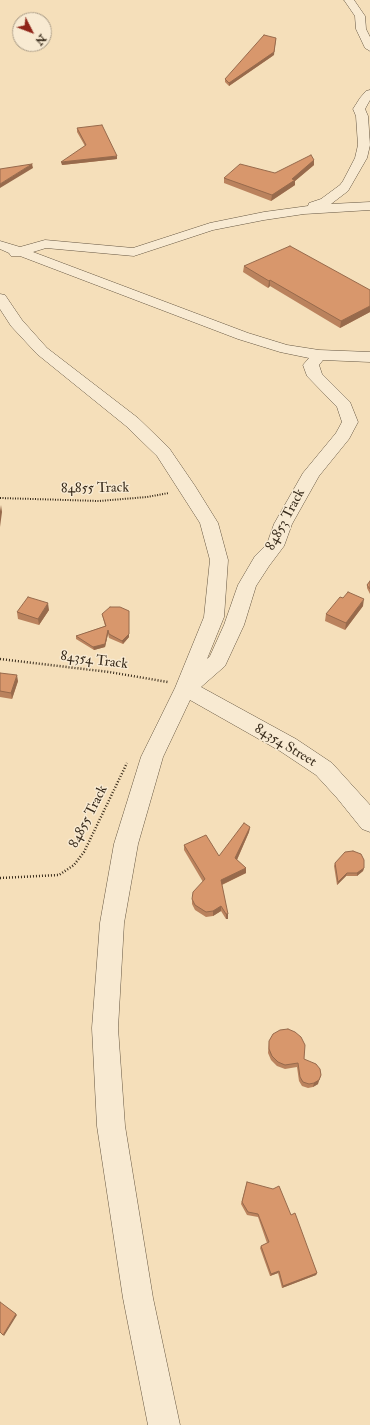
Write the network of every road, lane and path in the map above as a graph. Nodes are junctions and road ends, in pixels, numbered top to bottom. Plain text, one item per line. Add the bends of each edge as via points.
1 (349, 0) edge
2 (370, 48) edge
3 (370, 93) edge
4 (370, 206) edge
5 (304, 210) junction
6 (0, 245) edge
7 (21, 252) junction
8 (0, 259) edge
9 (0, 298) edge
10 (319, 355) junction
11 (370, 357) edge
12 (189, 490) junction
13 (0, 498) edge
14 (0, 659) edge
15 (185, 688) junction
16 (128, 760) dead end
17 (370, 822) edge
18 (0, 878) edge
19 (164, 1425) edge

1 - 2 street via 360,16 361,29
3 - 5 street via 359,108 362,116 363,154 349,182 331,199
4 - 5 street
5 - 7 street via 210,227 134,252 45,244
6 - 7 street
7 - 8 street
7 - 10 street via 243,336 285,349
9 - 12 street via 16,323 42,351 132,422 163,452
10 - 11 street
10 - 15 street, 84853 Track via 311,365 315,376 344,405 350,422 343,435 312,473 283,524 275,546 247,585 234,625 218,661
12 - 13 path, 84855 Track via 99,501
12 - 15 street via 209,523 219,560 214,617
14 - 15 path, 84354 Track via 157,678
15 - 17 street, 84354 Street via 324,769
15 - 19 street via 152,757 126,844 112,923 105,1028 111,1126 138,1298
16 - 18 path, 84855 Track via 84,852 74,865 58,875

